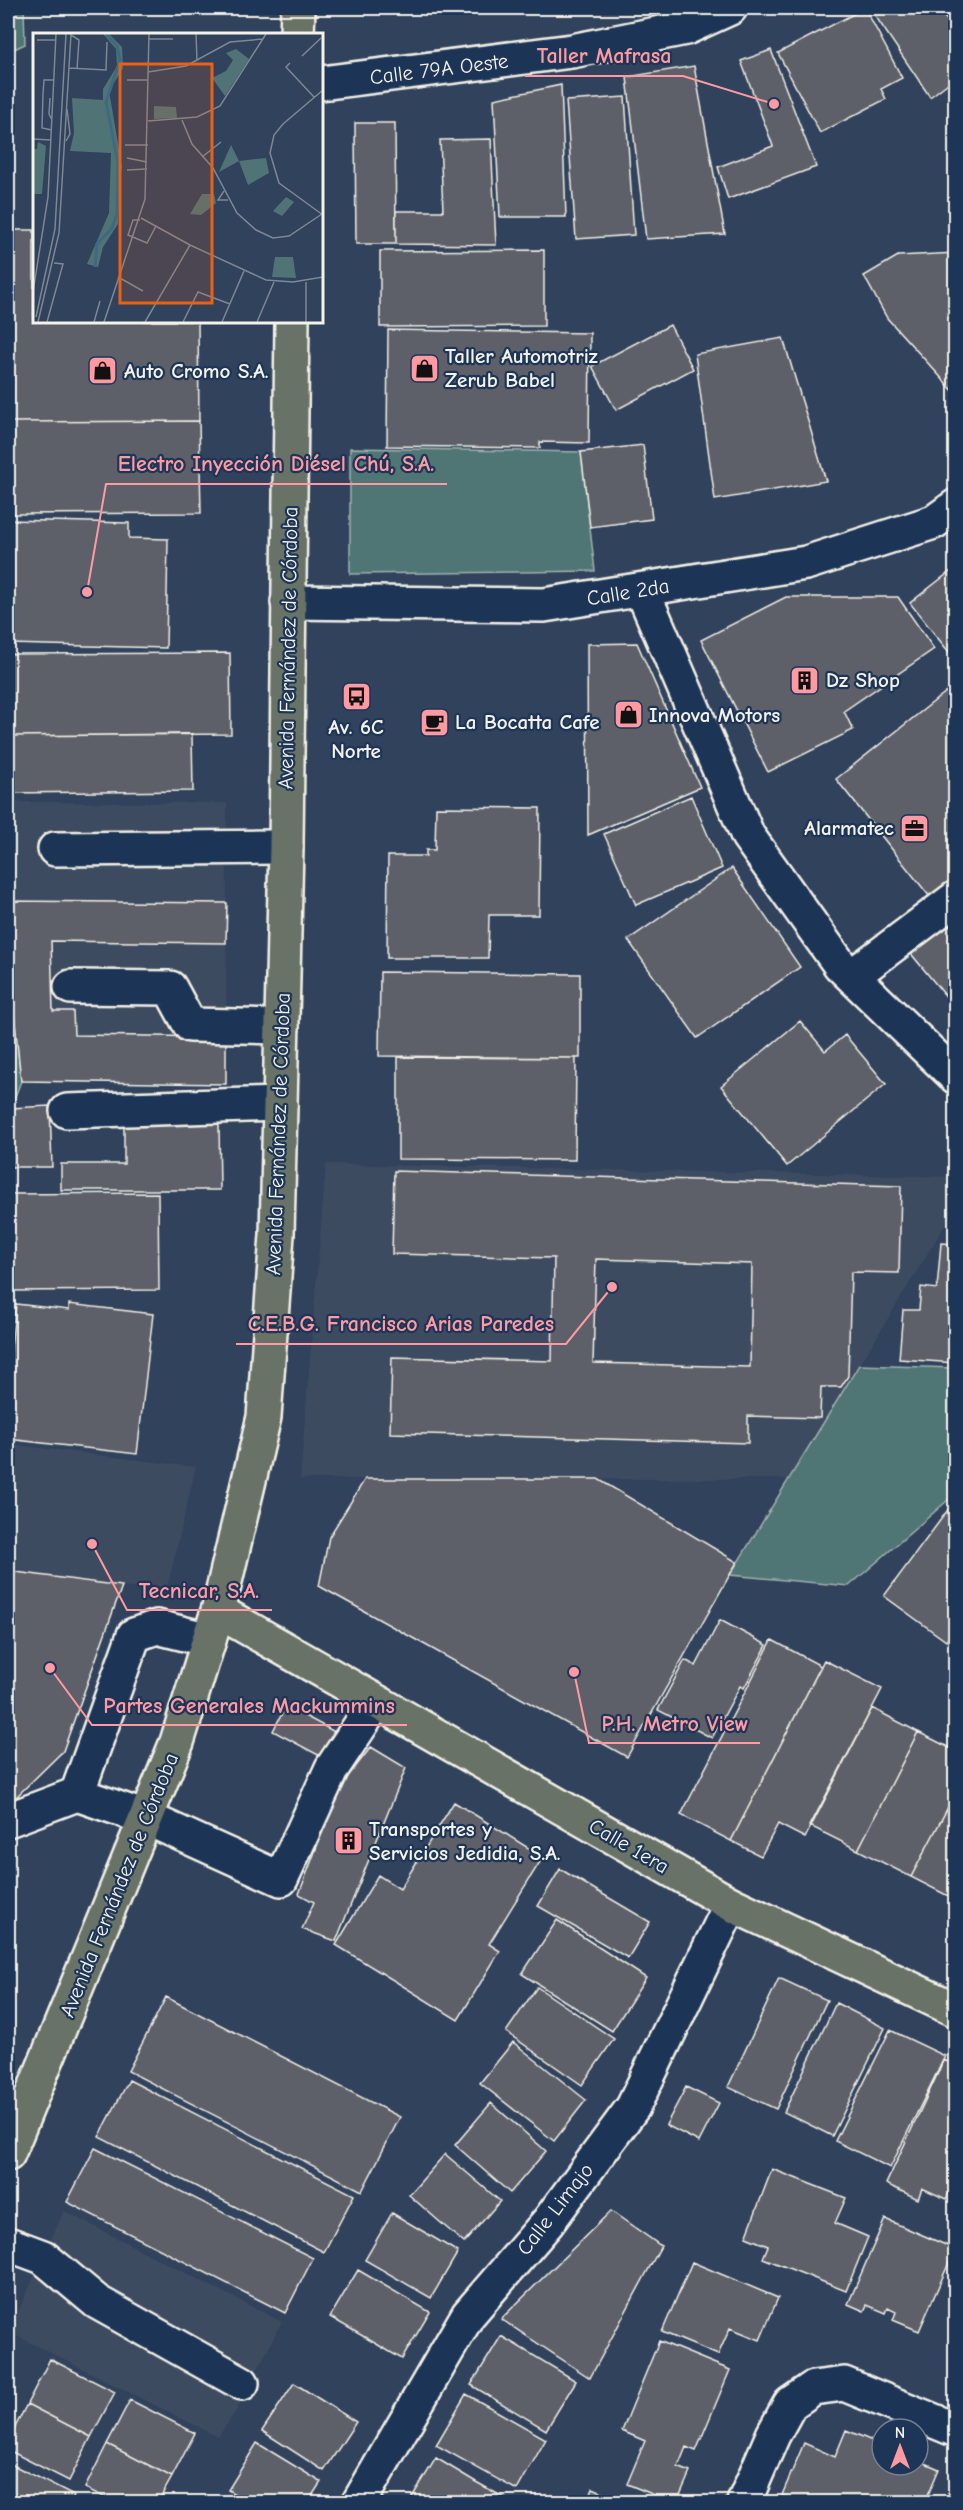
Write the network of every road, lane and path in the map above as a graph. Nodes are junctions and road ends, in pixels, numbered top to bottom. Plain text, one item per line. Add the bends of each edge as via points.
1 (297, 8) edge
2 (730, 8) edge
3 (297, 33) edge
4 (322, 83) edge
5 (292, 322) edge
6 (956, 506) edge
7 (642, 590) junction
8 (288, 602) junction
9 (286, 847) junction
10 (55, 849) dead end
11 (956, 898) edge
12 (852, 976) junction
13 (70, 987) dead end
14 (282, 1027) junction
15 (956, 1077) edge
16 (280, 1104) junction
17 (67, 1111) dead end
18 (213, 1626) junction
19 (376, 1702) junction
20 (77, 1794) junction
21 (146, 1818) junction
22 (8, 1820) edge
23 (731, 1904) junction
24 (956, 2010) edge
25 (8, 2154) edge
26 (8, 2244) edge
27 (242, 2383) dead end
28 (956, 2430) edge
29 (360, 2502) edge
30 (744, 2502) edge

1 - 3 main road
2 - 4 street, Calle 79A Oeste via 686,28 572,51
5 - 8 main road, Avenida Fernández de Córdoba
6 - 7 street, Calle 2da via 934,522 806,563
7 - 8 street, Calle 2da via 544,605
7 - 12 street via 748,836 840,965
8 - 9 main road, Avenida Fernández de Córdoba
9 - 10 street
9 - 14 main road, Avenida Fernández de Córdoba
11 - 12 street
12 - 15 street
13 - 14 street via 170,988 190,1025
14 - 16 main road, Avenida Fernández de Córdoba
16 - 17 street
16 - 18 main road, Avenida Fernández de Córdoba via 277,1235 264,1417
18 - 19 main road, Calle 1era
18 - 20 street via 156,1627 134,1635
18 - 21 main road, Avenida Fernández de Córdoba via 177,1742
19 - 21 street via 332,1767 281,1880
19 - 23 main road, Calle 1era
20 - 21 street
20 - 22 street
21 - 25 main road, Avenida Fernández de Córdoba
23 - 24 main road, Calle 1era
23 - 29 street, Calle Limajo via 633,2107 548,2222 468,2315
26 - 27 street via 43,2257 97,2302
28 - 30 street via 844,2384 813,2388 790,2404

